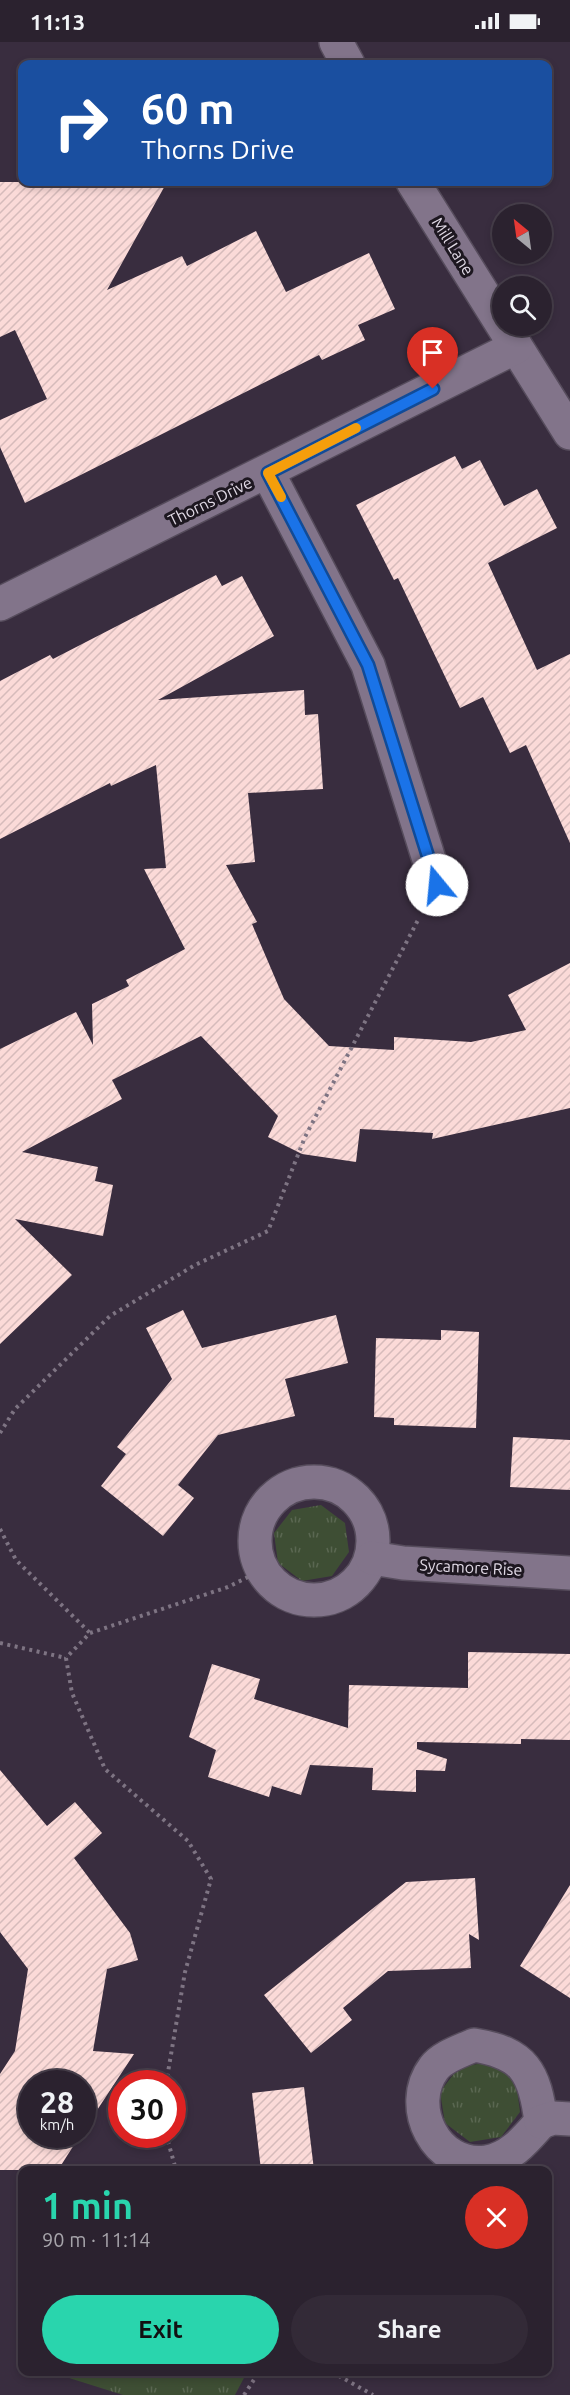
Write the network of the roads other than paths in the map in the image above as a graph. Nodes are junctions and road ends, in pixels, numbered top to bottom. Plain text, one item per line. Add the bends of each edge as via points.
1 (336, 42) edge
2 (346, 60) edge
3 (415, 186) edge
4 (516, 347) junction
5 (570, 434) edge
6 (268, 473) junction
7 (0, 604) edge
8 (437, 885) road end
9 (372, 1558) junction
10 (570, 1573) edge

1 - 2 street
3 - 4 street, Mill Lane
4 - 5 street, Mill Lane
4 - 6 street, Thorns Drive
6 - 7 street, Thorns Drive
6 - 8 street via 368,665
9 - 9 street via 373,1534 367,1512 351,1495 331,1484 307,1483 285,1489 268,1504 256,1525 255,1549 262,1570 277,1588 298,1599 344,1594 360,1579
9 - 10 street, Sycamore Rise

